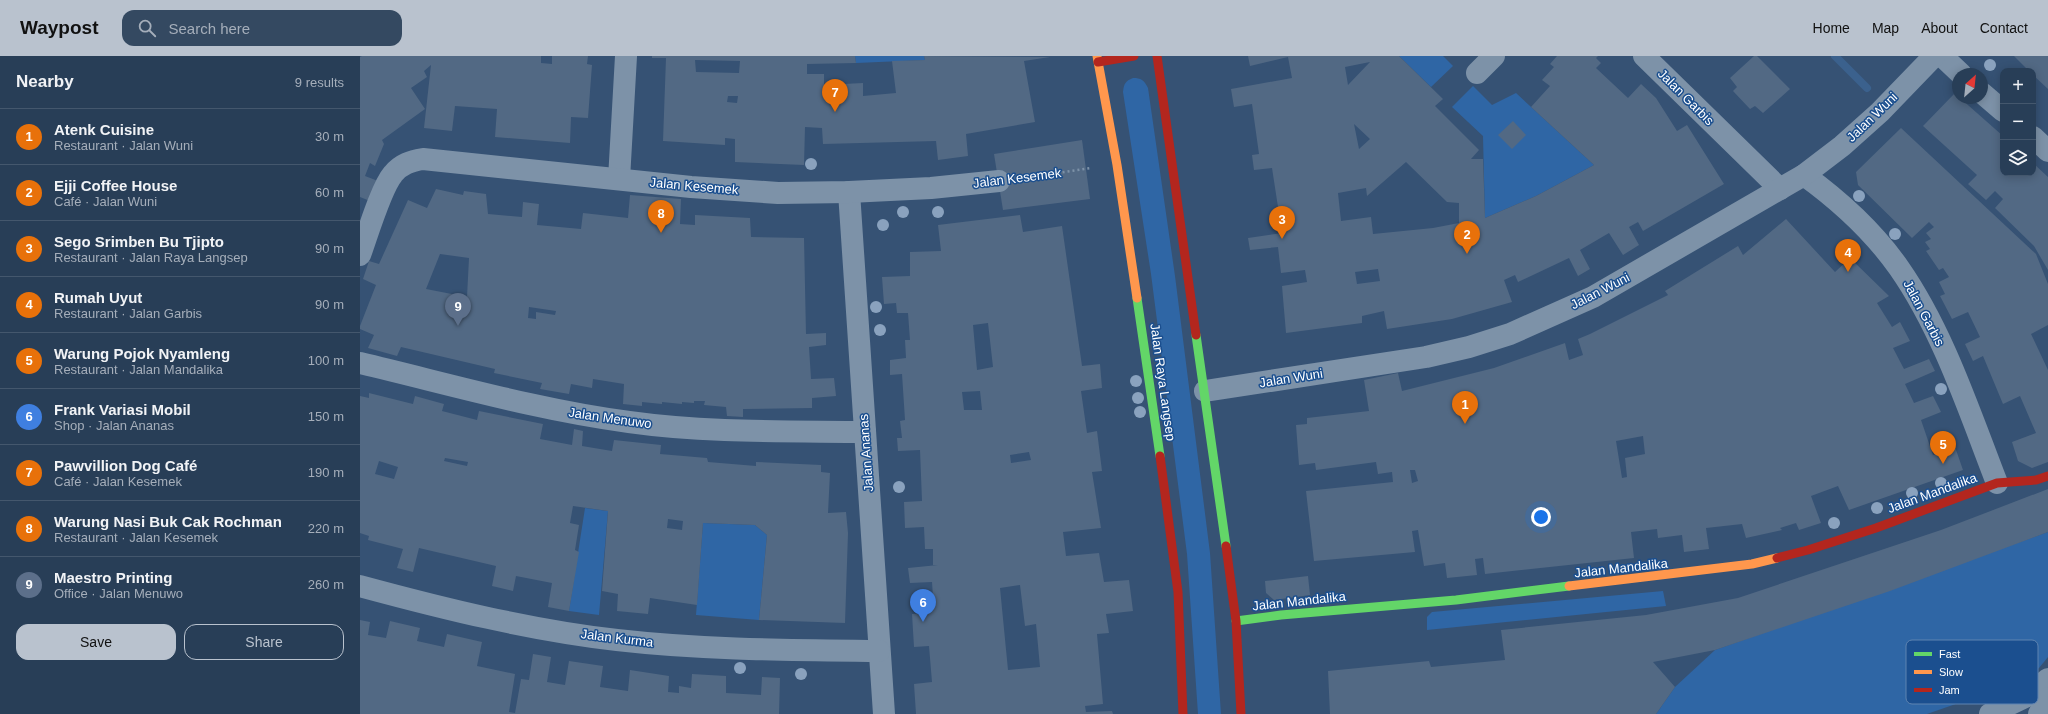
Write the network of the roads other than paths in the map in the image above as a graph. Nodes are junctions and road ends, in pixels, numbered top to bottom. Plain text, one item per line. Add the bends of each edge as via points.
1 (626, 56) edge
2 (1134, 56) edge
3 (1157, 56) edge
4 (1494, 56) edge
5 (1644, 56) edge
6 (1934, 56) edge
7 (1942, 56) edge
8 (1097, 59) edge
9 (1955, 68) edge
10 (1477, 73) dead end
11 (1988, 97) edge
12 (2000, 108) edge
13 (2036, 140) edge
14 (2048, 151) edge
15 (1804, 175) junction
16 (619, 179) junction
17 (999, 181) road end
18 (1780, 189) junction
19 (849, 192) junction
20 (360, 255) edge
21 (360, 363) edge
22 (1205, 391) junction
23 (865, 432) junction
24 (2048, 476) edge
25 (1997, 483) junction
26 (360, 586) edge
27 (1236, 622) junction
28 (879, 651) junction
29 (2048, 679) edge
30 (2038, 688) edge
31 (2048, 698) edge
32 (2011, 704) edge
33 (884, 714) edge
34 (1183, 714) edge
35 (1241, 714) edge
36 (1990, 714) edge
37 (2040, 714) edge

1 - 16 street
2 - 8 main road
3 - 22 main road
4 - 10 street
5 - 18 street, Jalan Garbis
6 - 15 street, Jalan Wuni via 1875,116
7 - 9 street
8 - 34 main road, Jalan Raya Langsep via 1117,165 1171,530 1178,592
11 - 12 street
13 - 14 street
15 - 18 street, Jalan Wuni
15 - 25 street, Jalan Garbis via 1852,214 1899,268 1941,344
16 - 19 street, Jalan Kesemek via 770,192
16 - 20 street, Jalan Kesemek via 423,159 410,162 397,170 387,182
17 - 19 street, Jalan Kesemek
18 - 22 street, Jalan Wuni via 1593,296 1510,334 1426,357
19 - 23 street, Jalan Ananas
21 - 23 street, Jalan Menuwo via 557,410 629,422 703,430
22 - 27 main road
23 - 28 street, Jalan Ananas
24 - 25 main road, Jalan Mandalika via 2036,480
25 - 27 main road, Jalan Mandalika via 1860,533 1752,564 1456,600 1281,615
26 - 28 street, Jalan Kurma via 512,624 616,640 750,650
27 - 35 main road
28 - 33 street, Jalan Ananas
29 - 30 street
31 - 37 street
32 - 36 street

